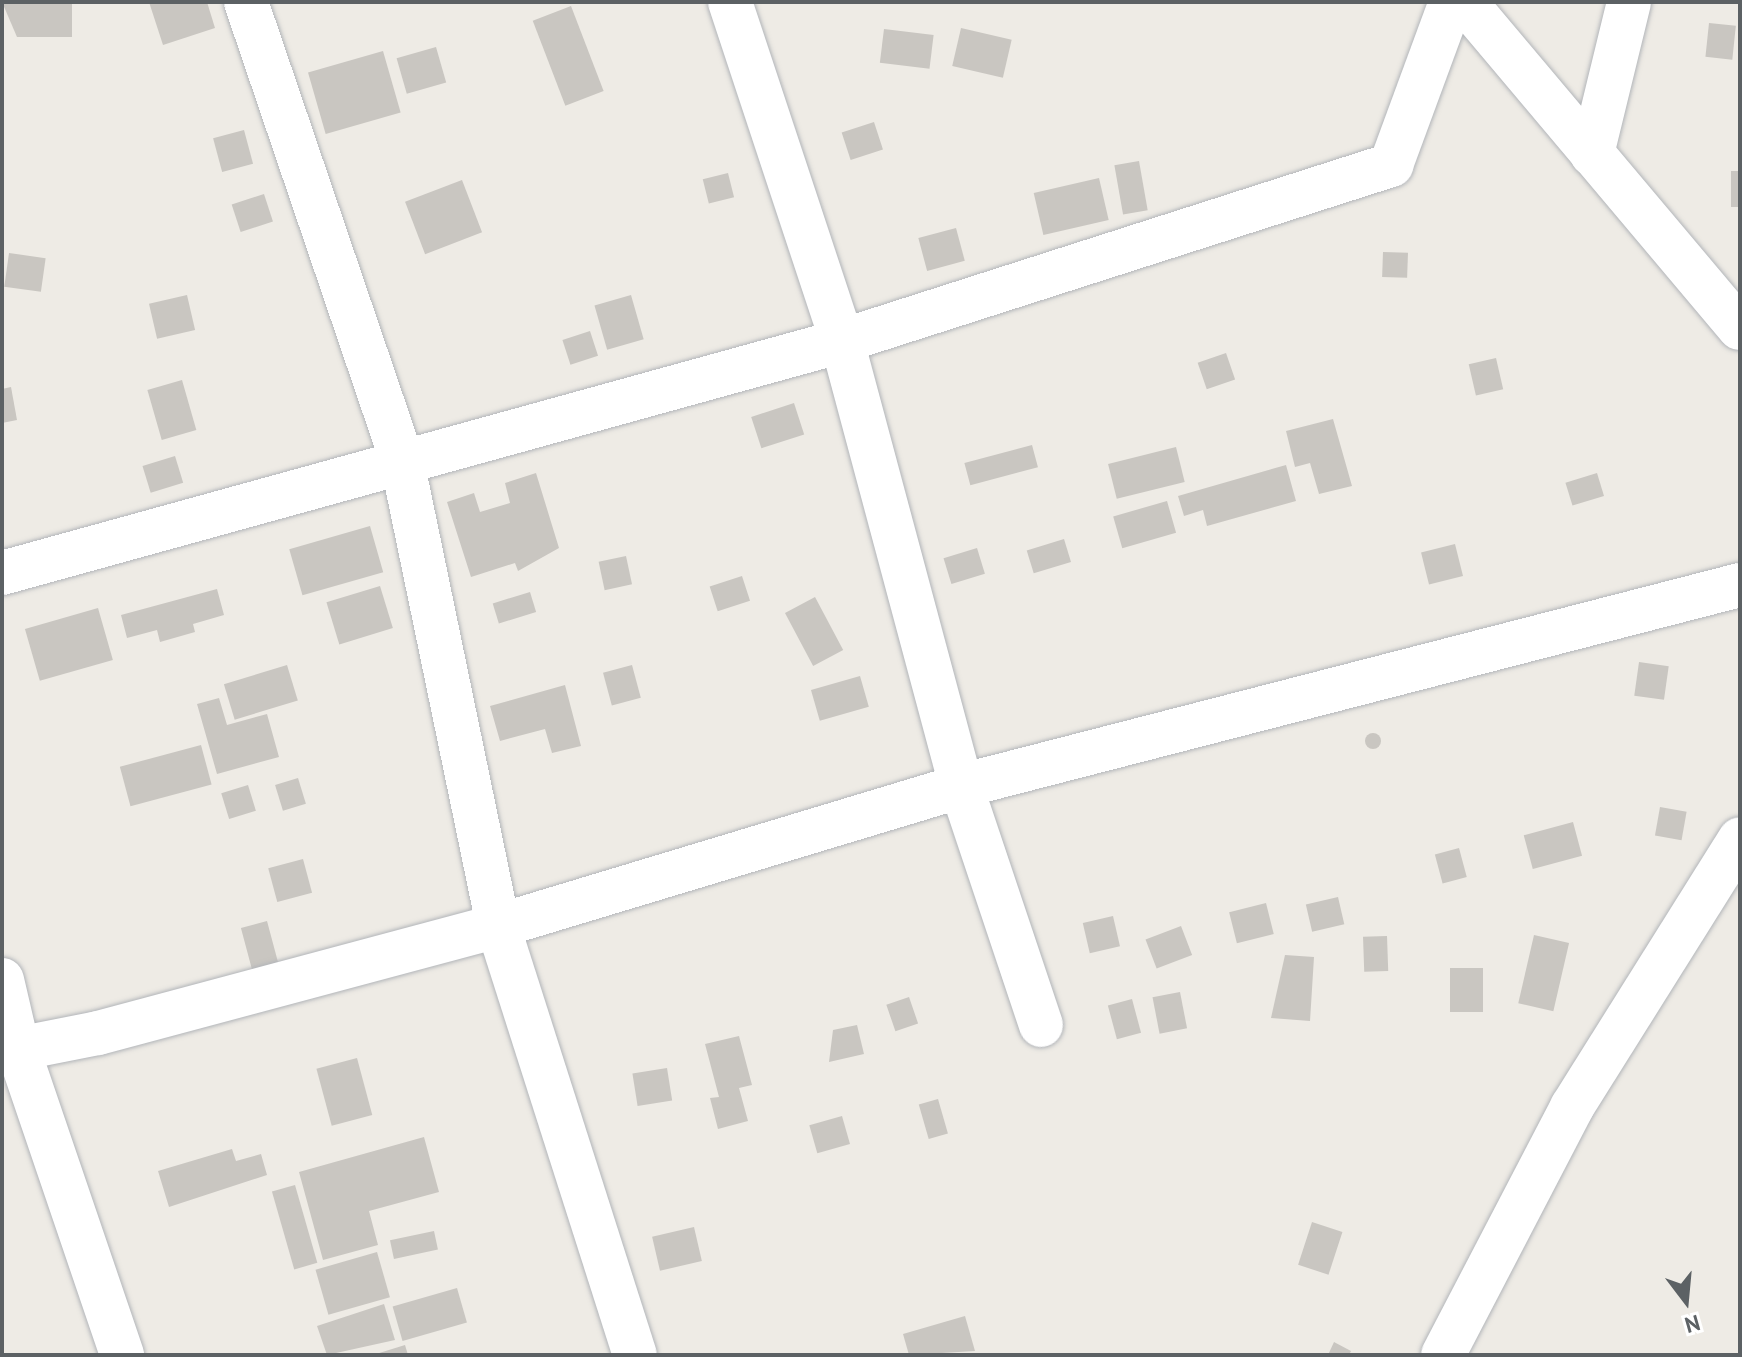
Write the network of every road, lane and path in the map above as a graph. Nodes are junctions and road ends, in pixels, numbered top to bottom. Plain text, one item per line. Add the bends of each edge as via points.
1 (246, 2) edge
2 (730, 2) edge
3 (1451, 2) edge
4 (1465, 2) edge
5 (1629, 2) edge
6 (1592, 154) junction
7 (1740, 328) edge
8 (842, 341) junction
9 (402, 461) junction
10 (2, 573) edge
11 (1740, 585) edge
12 (961, 786) junction
13 (1740, 839) edge
14 (498, 926) junction
15 (2, 980) edge
16 (1041, 1025) dead end
17 (10, 1050) edge
18 (122, 1355) edge
19 (635, 1355) edge
20 (1443, 1355) edge

1 - 9 street
2 - 8 street
3 - 8 street via 1391,165
4 - 6 street
5 - 6 street
6 - 7 street
8 - 9 street
8 - 12 street
9 - 10 street
9 - 14 street
11 - 12 street
12 - 14 street
12 - 16 street
13 - 20 street via 1572,1107
14 - 17 street
14 - 19 street
15 - 17 street
17 - 18 street

